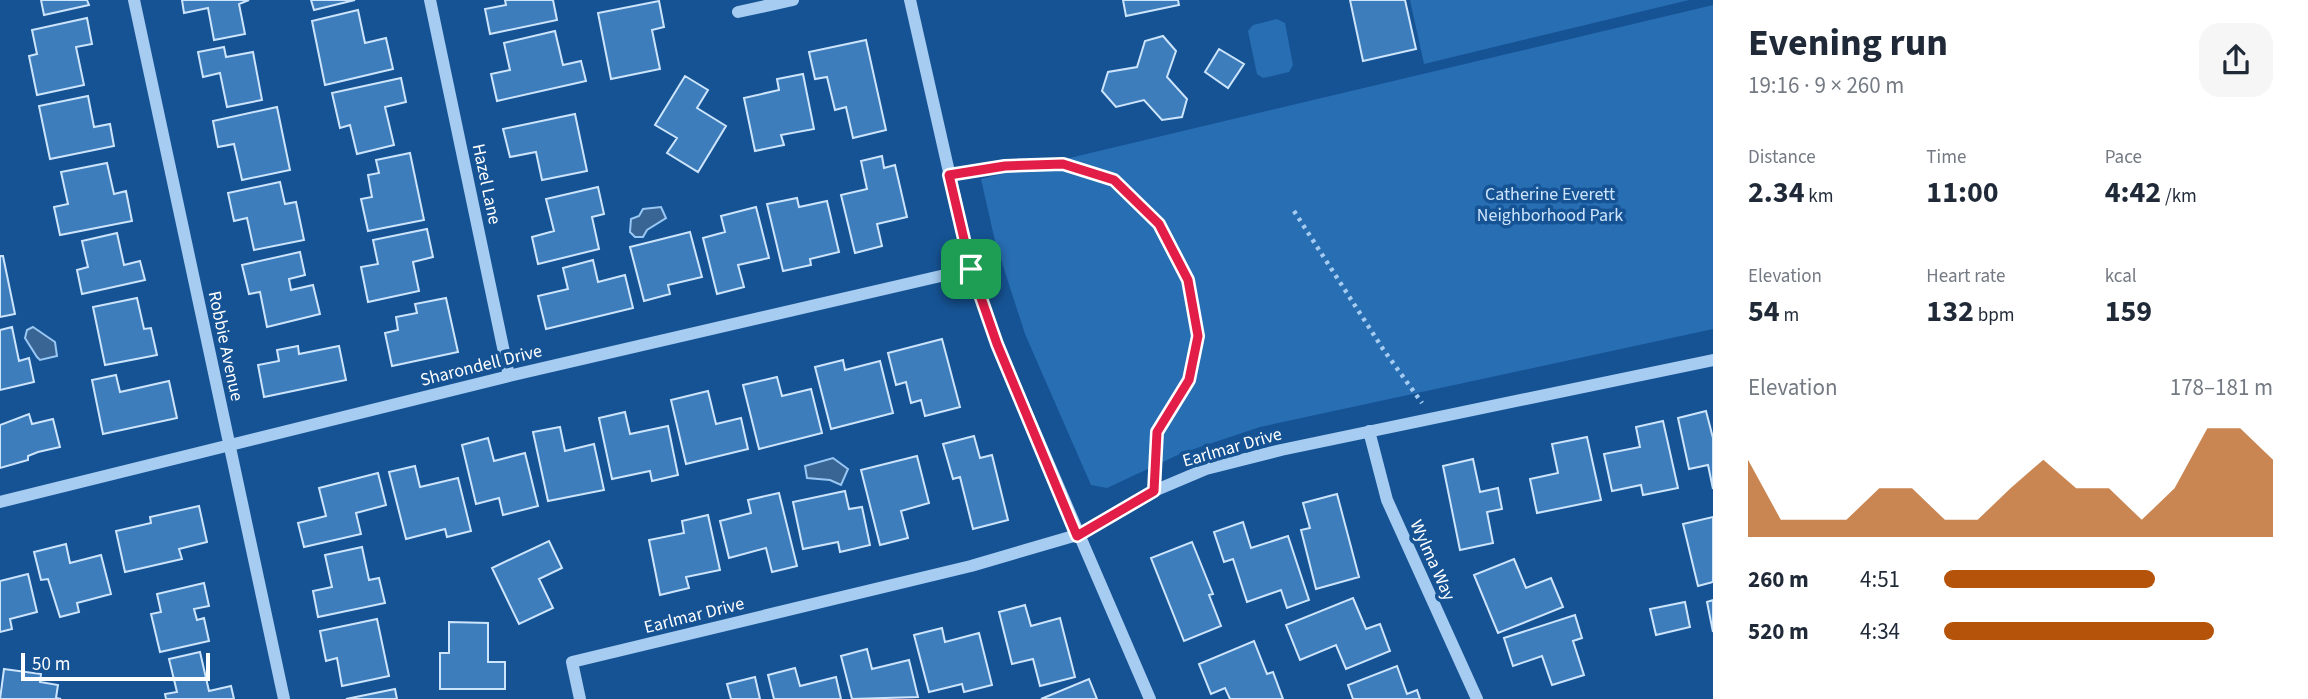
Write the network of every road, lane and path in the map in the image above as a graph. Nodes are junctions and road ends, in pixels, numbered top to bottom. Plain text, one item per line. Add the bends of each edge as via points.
1 (134, 0) edge
2 (430, 0) edge
3 (793, 0) edge
4 (910, 0) edge
5 (738, 12) dead end
6 (949, 175) junction
7 (1294, 211) dead end
8 (971, 269) junction
9 (1713, 360) edge
10 (509, 376) junction
11 (1434, 419) junction
12 (1369, 431) junction
13 (229, 446) junction
14 (1154, 491) junction
15 (0, 502) edge
16 (1077, 536) junction
17 (284, 699) edge
18 (580, 699) edge
19 (1150, 699) edge
20 (1477, 699) edge

1 - 13 street, Robbie Avenue
2 - 10 street, Hazel Lane
3 - 5 street
4 - 6 street
6 - 8 street
6 - 14 path via 1005,166 1063,164 1114,180 1159,224 1188,280 1198,336 1189,380 1157,432
7 - 11 path
8 - 10 street, Sharondell Drive
8 - 16 street via 997,344
9 - 11 street, Earlmar Drive
10 - 13 street, Sharondell Drive
11 - 12 street, Earlmar Drive
12 - 14 street, Earlmar Drive via 1206,469
12 - 20 street, Wylma Way via 1387,500
13 - 15 street, Sharondell Drive
13 - 17 street, Robbie Avenue
14 - 16 street, Earlmar Drive
16 - 18 street, Earlmar Drive via 572,662
16 - 19 street

